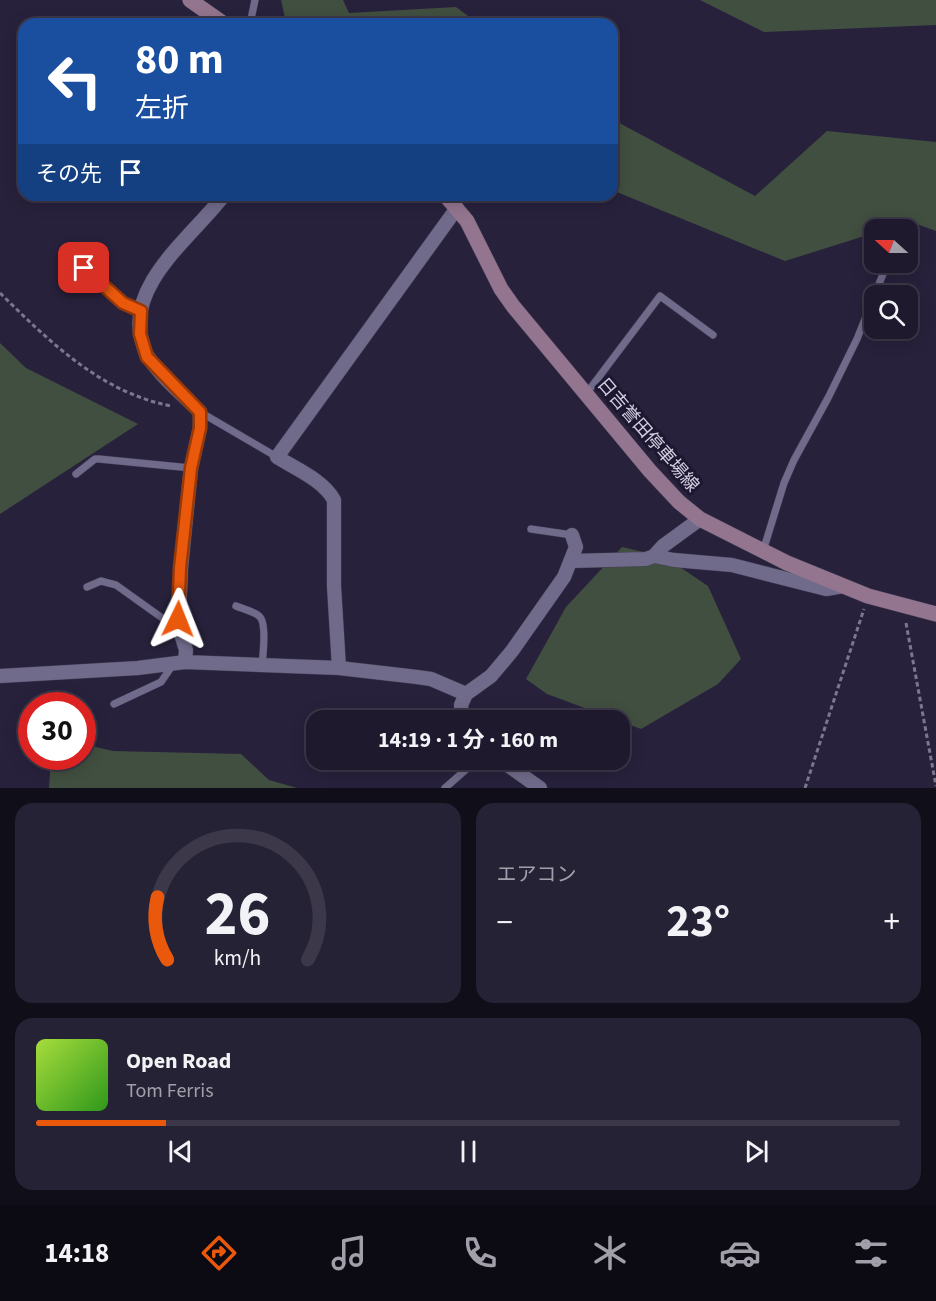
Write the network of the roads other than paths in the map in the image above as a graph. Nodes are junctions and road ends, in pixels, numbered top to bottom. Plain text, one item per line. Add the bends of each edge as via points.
1 (190, 0) edge
2 (255, 0) edge
3 (216, 18) edge
4 (251, 18) edge
5 (215, 201) edge
6 (451, 201) edge
7 (457, 208) junction
8 (84, 268) dead end
9 (883, 274) dead end
10 (141, 311) junction
11 (712, 335) dead end
12 (586, 394) junction
13 (200, 412) junction
14 (277, 457) junction
15 (191, 468) junction
16 (76, 474) dead end
17 (700, 519) junction
18 (531, 529) dead end
19 (572, 535) joint
20 (763, 551) junction
21 (654, 556) junction
22 (571, 561) junction
23 (844, 586) junction
24 (87, 587) dead end
25 (236, 606) dead end
26 (936, 614) edge
27 (180, 631) junction
28 (179, 663) junction
29 (262, 665) junction
30 (339, 668) junction
31 (0, 676) edge
32 (466, 694) junction
33 (114, 704) dead end
34 (461, 710) edge
35 (465, 770) edge
36 (515, 770) edge
37 (445, 788) edge
38 (540, 788) edge

1 - 3 main road
2 - 4 lane
5 - 10 street via 158,270
6 - 7 main road, 日吉誉田停車場線
7 - 12 main road, 日吉誉田停車場線 via 501,289
7 - 14 street
8 - 10 lane via 123,303
9 - 20 lane via 857,339 784,483
10 - 13 street via 140,334 147,357
11 - 12 lane via 660,296
12 - 17 main road, 日吉誉田停車場線 via 657,478
13 - 14 lane
13 - 15 street
14 - 30 street via 322,485 334,500
15 - 16 lane via 94,459
15 - 27 street via 180,568
17 - 20 main road, 日吉誉田停車場線
17 - 21 street
18 - 19 lane
19 - 22 street via 576,547
20 - 23 main road, 日吉誉田停車場線
21 - 22 street
21 - 23 street via 748,568 826,589
22 - 32 street via 512,651 491,676
23 - 26 main road, 日吉誉田停車場線
24 - 27 lane via 101,581 116,585
25 - 29 lane via 262,618
27 - 28 street via 186,650
28 - 29 street
28 - 31 street
28 - 33 lane via 161,682
29 - 30 street
30 - 32 street via 431,679
32 - 34 street
35 - 37 lane
36 - 38 street

